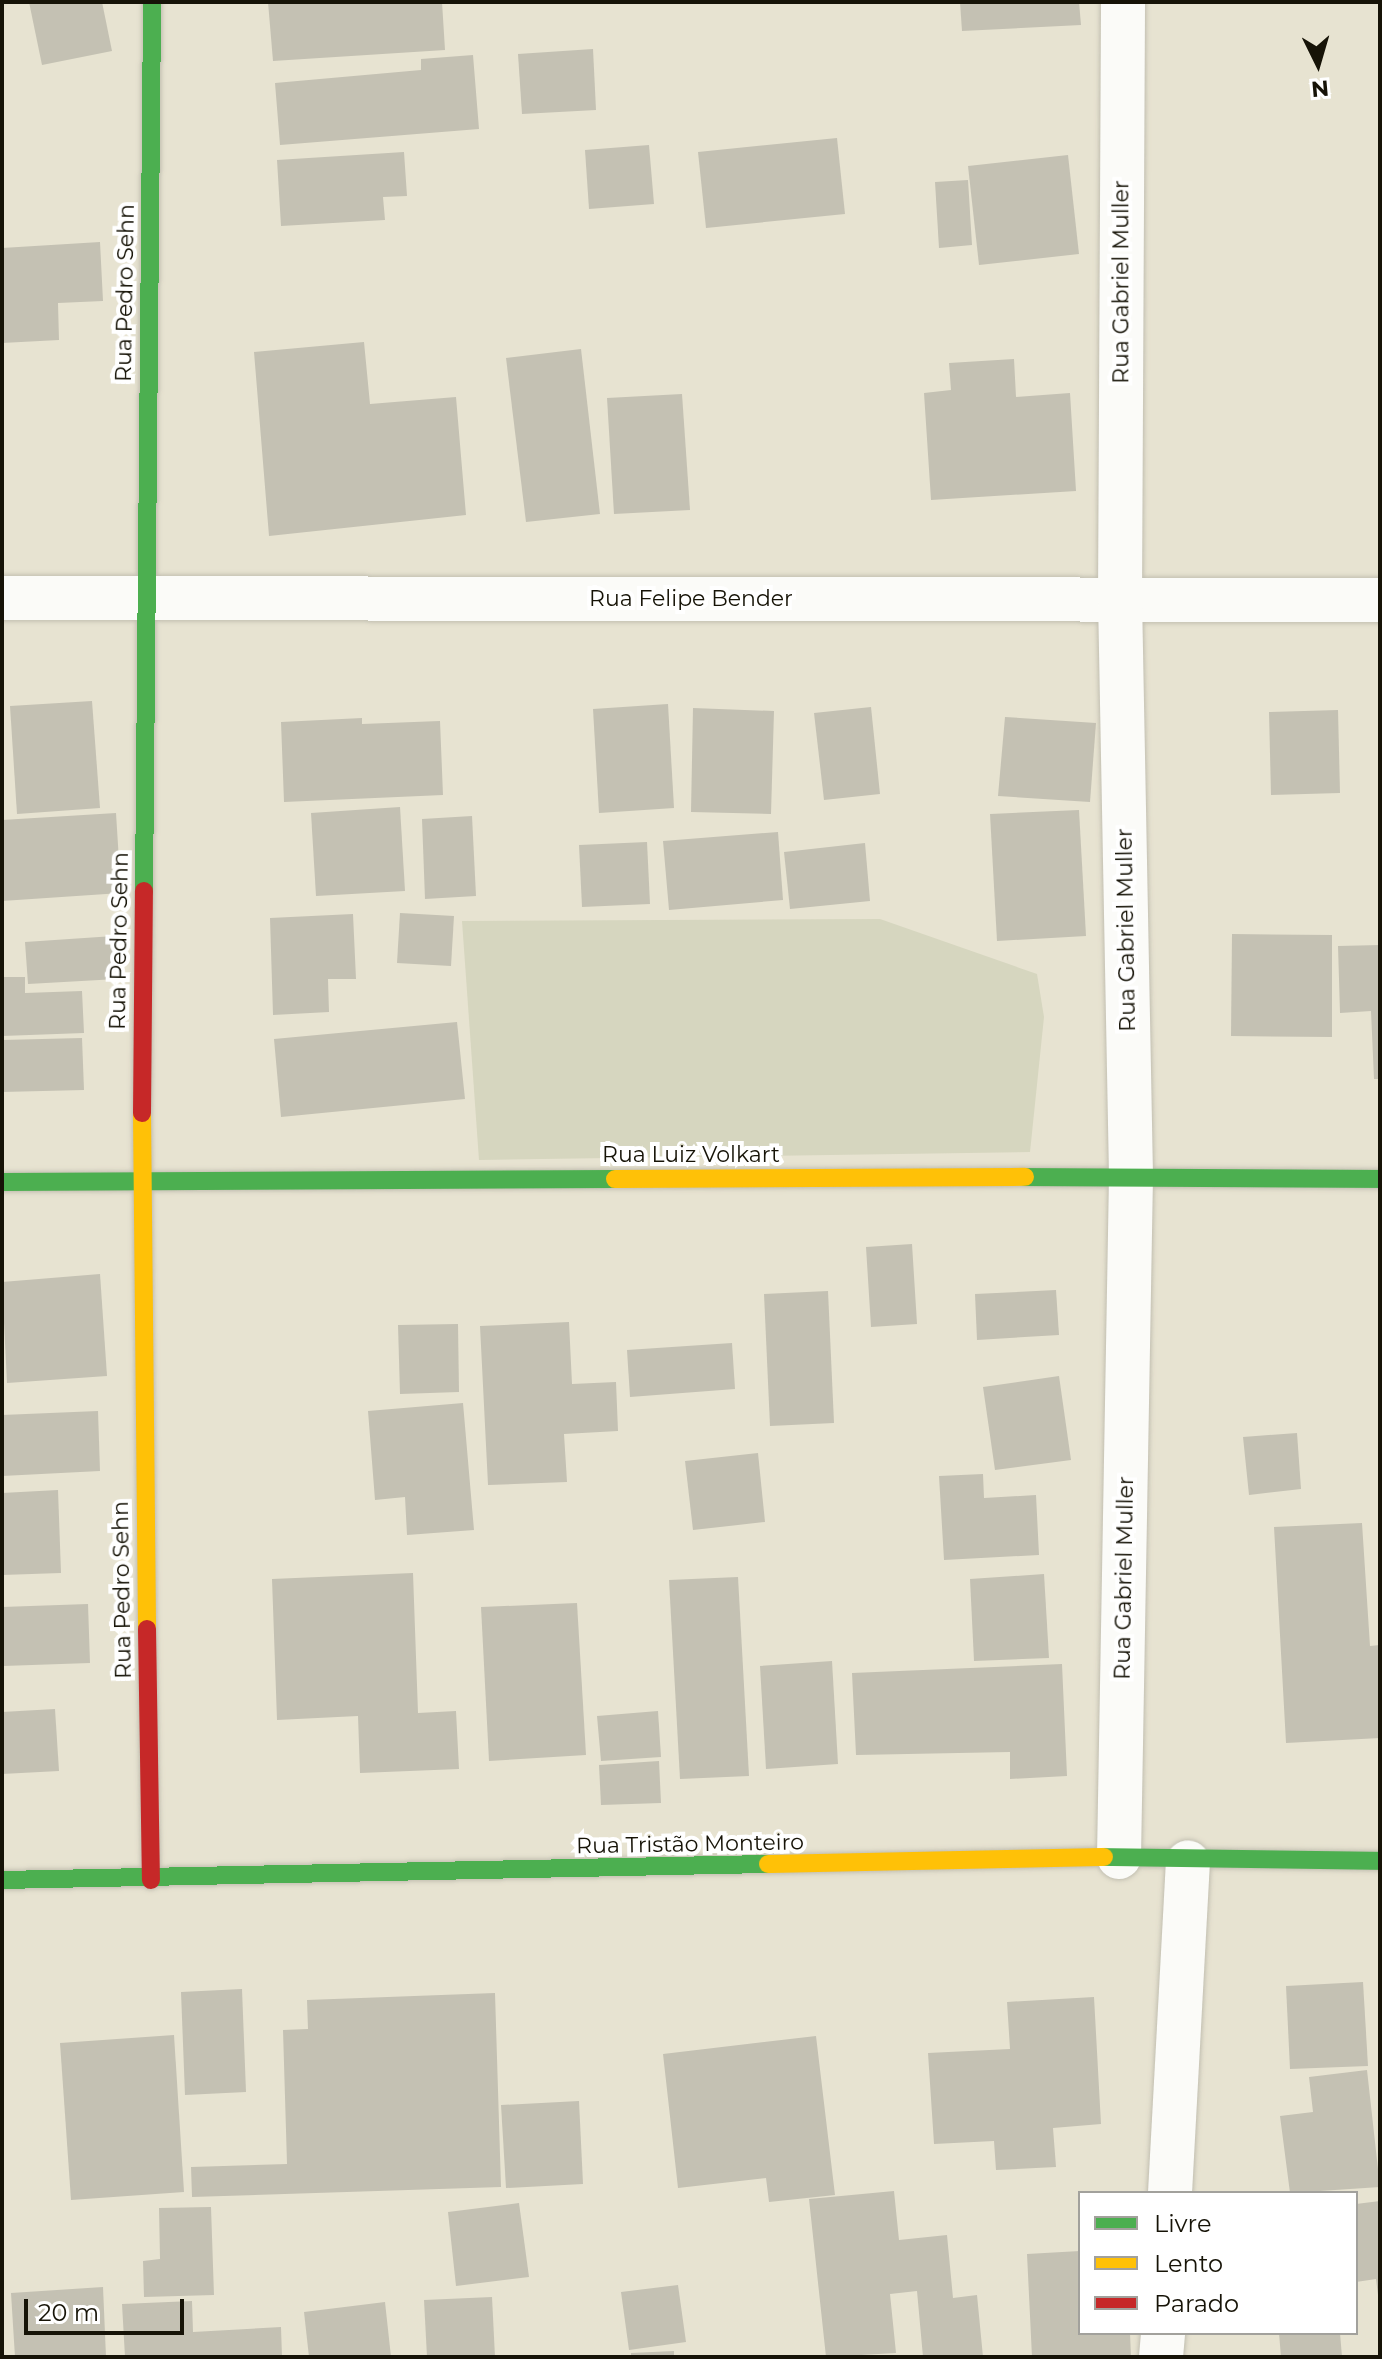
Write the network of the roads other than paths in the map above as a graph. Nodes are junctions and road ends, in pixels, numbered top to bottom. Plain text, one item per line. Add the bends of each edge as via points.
1 (152, 2) edge
2 (1123, 2) edge
3 (2, 598) edge
4 (146, 598) junction
5 (1120, 600) junction
6 (1380, 600) edge
7 (1131, 1176) junction
8 (1380, 1179) edge
9 (141, 1181) junction
10 (2, 1182) edge
11 (1119, 1857) junction
12 (1380, 1861) edge
13 (1188, 1862) junction
14 (2, 1880) edge
15 (151, 1880) junction
16 (1170, 2191) edge
17 (1163, 2335) edge
18 (1161, 2357) edge

1 - 4 street, Rua Pedro Sehn
2 - 5 street, Rua Gabriel Muller
3 - 4 street, Rua Felipe Bender
4 - 5 street, Rua Felipe Bender
4 - 9 street, Rua Pedro Sehn
5 - 6 street, Rua Felipe Bender
5 - 7 street, Rua Gabriel Muller
7 - 8 street, Rua Luiz Volkart
7 - 9 street, Rua Luiz Volkart
7 - 11 street, Rua Gabriel Muller
9 - 10 street, Rua Luiz Volkart
9 - 15 street, Rua Pedro Sehn
11 - 13 street, Rua Tristão Monteiro
11 - 15 street, Rua Tristão Monteiro
12 - 13 street, Rua Tristão Monteiro
13 - 16 street
14 - 15 street, Rua Tristão Monteiro
17 - 18 street

